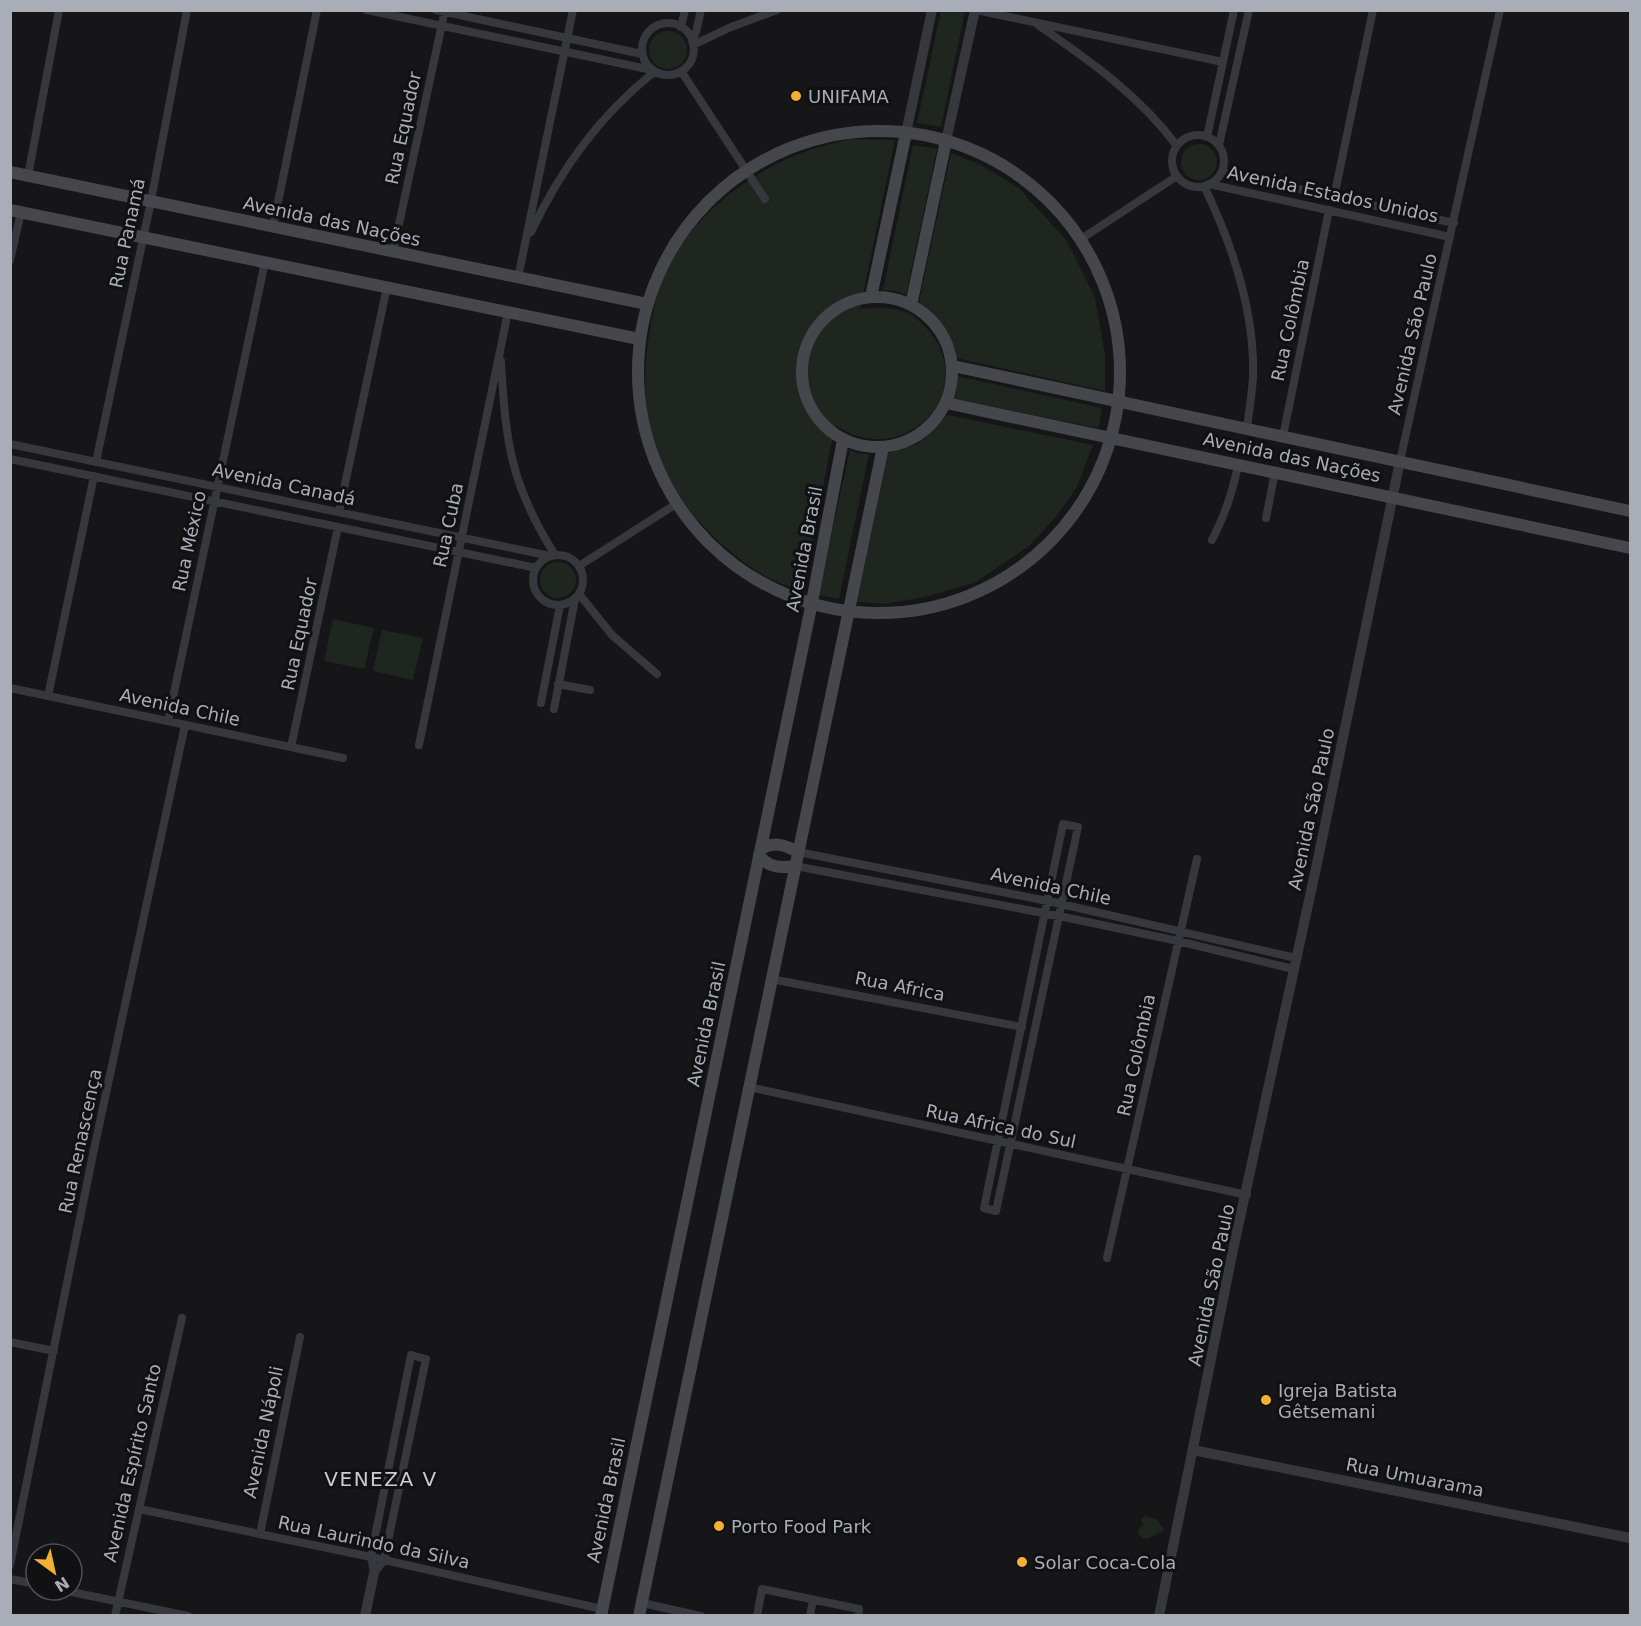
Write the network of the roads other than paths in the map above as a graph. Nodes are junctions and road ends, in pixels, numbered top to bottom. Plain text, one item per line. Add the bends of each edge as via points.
1 (59, 10) edge
2 (187, 10) edge
3 (317, 10) edge
4 (367, 10) edge
5 (573, 10) edge
6 (685, 10) edge
7 (701, 10) edge
8 (777, 10) edge
9 (932, 10) edge
10 (975, 10) edge
11 (1234, 10) edge
12 (1249, 10) edge
13 (1373, 10) edge
14 (1500, 10) edge
15 (442, 11) edge
16 (1034, 22) junction
17 (442, 26) junction
18 (681, 27) junction
19 (568, 38) junction
20 (693, 43) junction
21 (565, 52) junction
22 (642, 54) junction
23 (1223, 62) junction
24 (653, 71) junction
25 (681, 71) junction
26 (906, 133) junction
27 (1207, 137) junction
28 (946, 141) junction
29 (1219, 145) junction
30 (1177, 146) junction
31 (747, 171) junction
32 (10, 172) edge
33 (1222, 172) junction
34 (28, 176) junction
35 (1177, 176) junction
36 (1207, 185) junction
37 (1334, 197) junction
38 (765, 199) dead end
39 (151, 201) junction
40 (1329, 210) junction
41 (16, 211) edge
42 (1454, 223) junction
43 (273, 227) junction
44 (143, 237) junction
45 (1450, 237) junction
46 (1082, 239) junction
47 (525, 243) junction
48 (393, 252) junction
49 (10, 260) edge
50 (265, 262) junction
51 (518, 278) junction
52 (387, 287) junction
53 (871, 297) junction
54 (647, 304) junction
55 (911, 304) junction
56 (508, 312) junction
57 (639, 339) junction
58 (501, 348) junction
59 (953, 366) junction
60 (1120, 402) junction
61 (946, 403) junction
62 (1247, 428) junction
63 (1283, 436) junction
64 (1111, 438) junction
65 (843, 440) junction
66 (10, 444) edge
67 (883, 447) junction
68 (10, 459) edge
69 (1400, 460) junction
70 (96, 462) junction
71 (1238, 465) junction
72 (1275, 472) junction
73 (94, 476) junction
74 (217, 487) junction
75 (1392, 497) junction
76 (214, 501) junction
77 (676, 504) junction
78 (1630, 511) edge
79 (339, 512) junction
80 (1266, 518) dead end
81 (338, 527) junction
82 (462, 538) junction
83 (1212, 540) dead end
84 (1630, 548) edge
85 (459, 552) junction
86 (553, 556) junction
87 (579, 566) junction
88 (536, 568) junction
89 (577, 597) junction
90 (560, 605) junction
91 (811, 607) junction
92 (848, 613) junction
93 (657, 674) dead end
94 (558, 684) junction
95 (10, 688) edge
96 (590, 690) dead end
97 (48, 696) junction
98 (541, 703) dead end
99 (554, 709) dead end
100 (168, 721) junction
101 (185, 725) junction
102 (419, 745) dead end
103 (291, 747) junction
104 (343, 758) dead end
105 (760, 852) junction
106 (798, 852) junction
107 (1197, 859) dead end
108 (795, 866) junction
109 (1048, 901) junction
110 (1061, 904) junction
111 (1045, 914) junction
112 (1059, 916) junction
113 (1180, 930) junction
114 (1178, 941) junction
115 (1294, 963) junction
116 (771, 979) junction
117 (1022, 1026) junction
118 (749, 1088) junction
119 (998, 1143) junction
120 (1010, 1145) junction
121 (1127, 1170) junction
122 (1246, 1195) junction
123 (1107, 1258) dead end
124 (182, 1318) dead end
125 (300, 1337) dead end
126 (10, 1342) edge
127 (54, 1351) junction
128 (1194, 1450) junction
129 (139, 1509) junction
130 (260, 1534) junction
131 (1630, 1539) edge
132 (371, 1557) junction
133 (384, 1560) junction
134 (10, 1565) edge
135 (374, 1573) junction
136 (84, 1595) edge
137 (813, 1600) junction
138 (118, 1602) junction
139 (642, 1603) junction
140 (601, 1612) edge
141 (115, 1616) edge
142 (188, 1616) edge
143 (365, 1616) edge
144 (639, 1616) edge
145 (701, 1616) edge
146 (757, 1616) edge
147 (810, 1616) edge
148 (858, 1616) edge
149 (1159, 1616) edge

1 - 34 street
2 - 39 street, Rua Panamá
3 - 43 street
4 - 17 street
5 - 19 street
6 - 18 street
7 - 20 street
8 - 20 street
9 - 26 street
10 - 16 street
10 - 28 street
11 - 23 street
12 - 29 street
13 - 37 street
14 - 42 street, Avenida São Paulo
15 - 17 street, Rua Equador
15 - 19 street
16 - 23 street
16 - 30 street via 1134,97
17 - 21 street
17 - 48 street, Rua Equador
18 - 20 street
18 - 22 street via 667,23 652,28 643,41
19 - 21 street
19 - 22 street
20 - 25 street via 692,59
21 - 24 street
21 - 47 street
22 - 24 street
23 - 27 street
24 - 25 street via 662,75
24 - 47 street via 586,139 548,197
25 - 31 street
26 - 28 main road
26 - 31 main road via 855,132 812,141 777,153
26 - 53 main road
27 - 29 street
27 - 30 street via 1189,137
28 - 46 main road via 985,154 1018,174 1049,198
28 - 55 main road
29 - 33 street via 1224,158
30 - 35 street via 1173,161
31 - 38 street
31 - 54 main road via 721,190 690,222 670,249
32 - 34 main road, Avenida das Nações
33 - 36 street
33 - 37 street, Avenida Estados Unidos
34 - 39 main road, Avenida das Nações
35 - 36 street via 1191,186
35 - 46 street
36 - 40 street, Avenida Estados Unidos
36 - 62 street via 1232,249 1247,316 1253,376
37 - 42 street, Avenida Estados Unidos
39 - 43 main road, Avenida das Nações
39 - 44 street, Rua Panamá
40 - 45 street, Avenida Estados Unidos
40 - 63 street, Rua Colômbia
41 - 44 main road
41 - 49 street
42 - 45 street, Avenida São Paulo
43 - 48 main road, Avenida das Nações
44 - 50 main road
44 - 70 street, Rua Panamá
45 - 69 street, Avenida São Paulo
46 - 60 main road via 1109,296 1119,334
47 - 51 street
48 - 51 main road, Avenida das Nações
50 - 52 main road
50 - 74 street, Rua México
51 - 54 main road, Avenida das Nações
52 - 56 main road
52 - 79 street
53 - 55 main road
53 - 65 main road via 848,303 828,316 813,334 804,357 804,389 812,410 825,427
54 - 57 main road
55 - 59 main road via 932,320 946,341
56 - 57 main road
56 - 58 street, Rua Cuba
57 - 77 main road via 644,430
58 - 82 street, Rua Cuba
58 - 86 street via 513,463
59 - 60 main road, Avenida das Nações
59 - 61 main road
60 - 62 main road, Avenida das Nações
60 - 64 main road
61 - 64 main road, Avenida das Nações
61 - 67 main road via 930,426 916,437
62 - 63 main road, Avenida das Nações
63 - 69 main road, Avenida das Nações
64 - 71 main road, Avenida das Nações
64 - 92 main road via 1098,477 1084,501 1065,526 1024,563 952,601 914,610
65 - 67 main road
65 - 91 main road, Avenida Brasil
66 - 70 street, Avenida Canadá
67 - 92 main road
68 - 73 street, Avenida Canadá
69 - 75 street, Avenida São Paulo
69 - 78 main road, Avenida das Nações
70 - 74 street, Avenida Canadá
71 - 72 main road, Avenida das Nações
71 - 83 street via 1226,511
72 - 75 main road, Avenida das Nações
72 - 80 street
73 - 76 street, Avenida Canadá
73 - 97 street
74 - 76 street, Rua México
74 - 79 street, Avenida Canadá
75 - 84 main road, Avenida das Nações
75 - 115 street, Avenida São Paulo
76 - 81 street, Avenida Canadá
76 - 100 street, Rua México
77 - 87 street
77 - 91 main road via 717,553 742,572
79 - 82 street, Avenida Canadá
81 - 85 street, Avenida Canadá
81 - 103 street, Rua Equador
82 - 85 street, Rua Cuba
82 - 86 street, Avenida Canadá
85 - 88 street, Avenida Canadá
85 - 102 street, Rua Cuba
86 - 87 street via 567,556
86 - 88 street
87 - 89 street via 583,581
88 - 90 street via 533,583 539,597
89 - 90 street
89 - 93 street via 612,635
89 - 94 street
90 - 98 street
91 - 92 main road
91 - 105 main road, Avenida Brasil
92 - 106 main road
94 - 96 street
94 - 99 street
95 - 97 street, Avenida Chile
97 - 100 street, Avenida Chile
100 - 101 street, Avenida Chile
101 - 103 street, Avenida Chile
101 - 127 street, Rua Renascença
103 - 104 street, Avenida Chile
105 - 106 main road via 774,844
105 - 108 main road via 770,865
105 - 140 main road, Avenida Brasil
106 - 108 main road
106 - 109 street, Avenida Chile
107 - 113 street, Rua Colômbia
108 - 111 street, Avenida Chile
108 - 116 main road
109 - 110 street, Avenida Chile
109 - 110 street via 1063,824 1078,827
109 - 111 street
110 - 112 street
110 - 113 street, Avenida Chile
111 - 112 street, Avenida Chile
111 - 117 street
112 - 114 street, Avenida Chile
112 - 120 street
113 - 114 street, Rua Colômbia
113 - 115 street, Avenida Chile
114 - 115 street, Avenida Chile
114 - 121 street, Rua Colômbia
115 - 122 street, Avenida São Paulo
116 - 117 street, Rua Africa
116 - 118 main road
117 - 119 street
118 - 119 street, Rua Africa do Sul
118 - 139 main road
119 - 120 street, Rua Africa do Sul
119 - 120 street via 984,1208 996,1211
120 - 121 street, Rua Africa do Sul
121 - 122 street, Rua Africa do Sul
121 - 123 street, Rua Colômbia
122 - 128 street, Avenida São Paulo
124 - 129 street, Avenida Espírito Santo
125 - 130 street, Avenida Nápoli
126 - 127 street
127 - 134 street, Rua Renascença
128 - 131 street, Rua Umuarama
128 - 149 street, Avenida São Paulo
129 - 130 street, Rua Laurindo da Silva
129 - 138 street, Avenida Espírito Santo
130 - 132 street, Rua Laurindo da Silva
132 - 133 street, Rua Laurindo da Silva
132 - 133 street via 411,1356 426,1359
132 - 135 street
133 - 135 street
133 - 140 street, Rua Laurindo da Silva
135 - 143 street
136 - 138 street
137 - 146 street via 762,1589
137 - 147 street
137 - 148 street via 859,1609
138 - 141 street, Avenida Espírito Santo
138 - 142 street
139 - 144 main road
139 - 145 street

